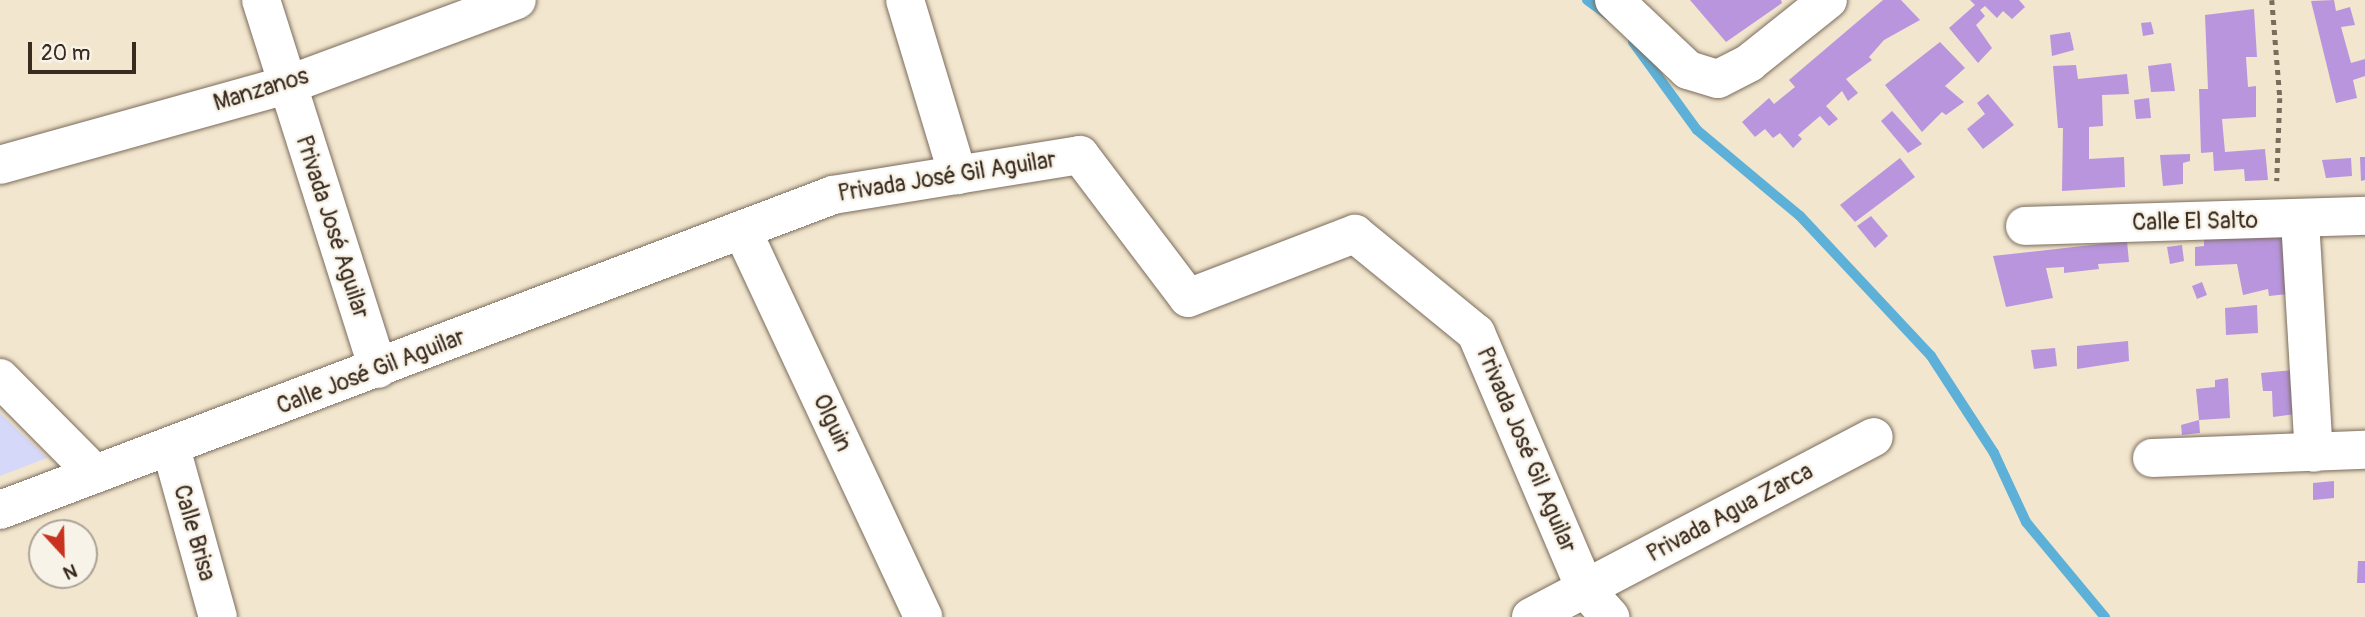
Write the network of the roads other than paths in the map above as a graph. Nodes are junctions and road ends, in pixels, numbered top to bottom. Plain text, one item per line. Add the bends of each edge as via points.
1 (261, 0) edge
2 (517, 0) edge
3 (905, 0) edge
4 (1614, 0) edge
5 (1828, 0) edge
6 (287, 85) junction
7 (0, 165) edge
8 (958, 175) junction
9 (2365, 216) edge
10 (2288, 220) junction
11 (2025, 226) dead end
12 (742, 230) junction
13 (378, 369) junction
14 (0, 378) edge
15 (1874, 437) dead end
16 (171, 448) junction
17 (2365, 450) edge
18 (2314, 453) junction
19 (2152, 458) dead end
20 (95, 474) junction
21 (0, 510) edge
22 (1586, 589) junction
23 (218, 617) edge
24 (923, 617) edge
25 (1531, 617) edge
26 (1610, 617) edge

1 - 6 street, Privada José Aguilar
2 - 6 street, Manzanos
3 - 8 street
4 - 5 street via 1688,70 1718,79 1749,63
6 - 7 street, Manzanos
6 - 13 street, Privada José Aguilar
8 - 12 street, Privada José Gil Aguilar via 833,195
8 - 22 street, Privada José Gil Aguilar via 1080,155 1188,298 1355,234 1476,333
9 - 10 street, Calle El Salto
10 - 11 street, Calle El Salto
10 - 18 street
12 - 13 street, Calle José Gil Aguilar
12 - 24 street, Olguin
13 - 16 street, Calle José Gil Aguilar
14 - 20 street
15 - 22 street, Privada Agua Zarca
16 - 20 street, Calle José Gil Aguilar
16 - 23 street, Calle Brisa
17 - 18 street
18 - 19 street
20 - 21 street, Calle José Gil Aguilar
22 - 25 street, Privada Agua Zarca
22 - 26 street

